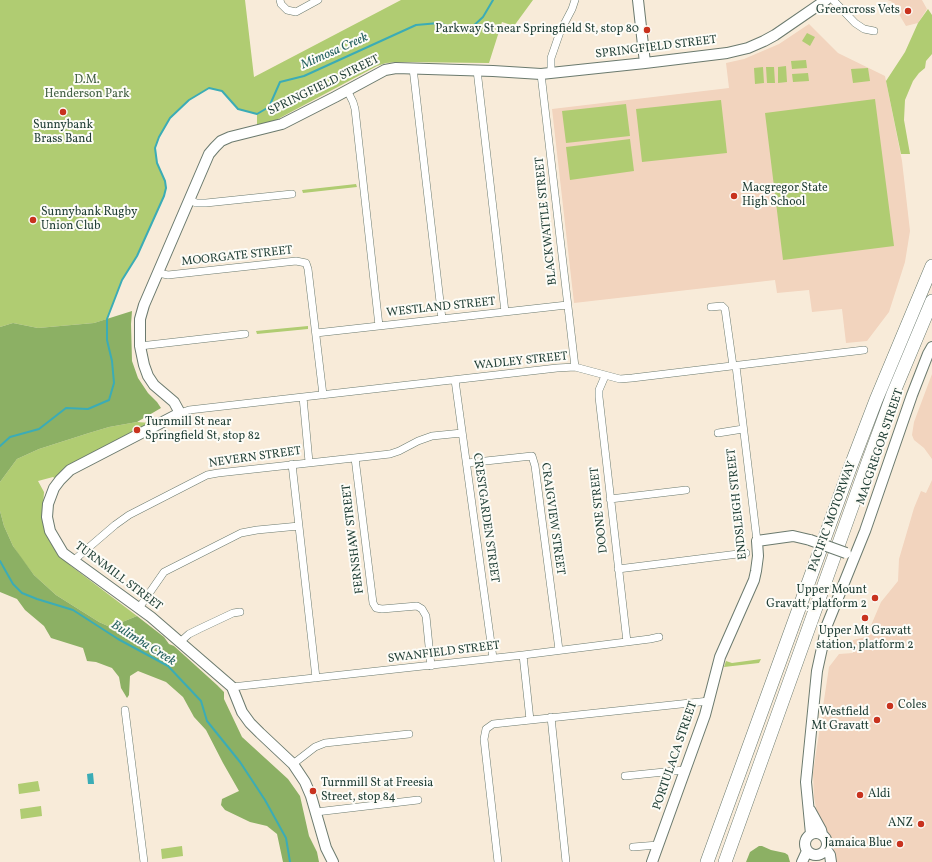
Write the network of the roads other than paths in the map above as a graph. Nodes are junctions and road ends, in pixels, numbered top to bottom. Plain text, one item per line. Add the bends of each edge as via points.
1 (280, 0) edge
2 (318, 0) edge
3 (575, 0) edge
4 (638, 0) edge
5 (826, 0) edge
6 (833, 0) edge
7 (874, 31) dead end
8 (645, 63) junction
9 (413, 68) junction
10 (477, 70) junction
11 (546, 73) junction
12 (347, 90) junction
13 (292, 194) dead end
14 (190, 200) junction
15 (932, 266) edge
16 (158, 273) junction
17 (932, 301) edge
18 (567, 305) junction
19 (711, 308) dead end
20 (505, 312) junction
21 (442, 319) junction
22 (379, 326) junction
23 (316, 333) junction
24 (245, 334) dead end
25 (140, 346) junction
26 (932, 347) edge
27 (864, 350) dead end
28 (734, 366) junction
29 (575, 367) junction
30 (605, 376) junction
31 (455, 380) junction
32 (323, 395) junction
33 (303, 398) junction
34 (180, 413) junction
35 (743, 429) junction
36 (718, 432) dead end
37 (462, 433) junction
38 (355, 458) junction
39 (310, 462) junction
40 (467, 463) junction
41 (292, 464) junction
42 (686, 490) dead end
43 (610, 499) junction
44 (299, 526) junction
45 (757, 541) junction
46 (746, 553) dead end
47 (851, 555) junction
48 (73, 561) junction
49 (618, 569) junction
50 (139, 608) junction
51 (240, 612) dead end
52 (659, 637) dead end
53 (180, 642) junction
54 (627, 642) junction
55 (559, 650) junction
56 (523, 655) junction
57 (720, 657) joint
58 (493, 658) junction
59 (431, 666) junction
60 (316, 678) junction
61 (232, 687) junction
62 (709, 701) junction
63 (125, 710) dead end
64 (551, 717) junction
65 (530, 720) junction
66 (409, 734) dead end
67 (294, 764) junction
68 (684, 770) junction
69 (625, 776) dead end
70 (418, 800) dead end
71 (316, 812) junction
72 (816, 834) junction
73 (658, 845) junction
74 (633, 847) dead end
75 (816, 856) edge
76 (144, 862) edge
77 (333, 862) edge
78 (498, 862) edge
79 (566, 862) edge
80 (652, 862) edge
81 (707, 862) edge
82 (725, 862) edge
83 (802, 862) edge
84 (831, 862) edge

1 - 2 street via 287,10 296,12
3 - 11 street, BLACKWATTLE STREET via 560,32
4 - 8 street
5 - 8 street, SPRINGFIELD STREET via 775,35 748,48
6 - 7 street via 855,23 864,29
8 - 11 street, SPRINGFIELD STREET
9 - 10 street, SPRINGFIELD STREET
9 - 12 street, SPRINGFIELD STREET via 385,70
9 - 21 street
10 - 11 street, SPRINGFIELD STREET
10 - 20 street
11 - 18 street, BLACKWATTLE STREET
12 - 14 street, SPRINGFIELD STREET via 282,124 221,141 209,154
12 - 22 street via 355,109
13 - 14 street via 206,203
14 - 16 street, SPRINGFIELD STREET
15 - 81 highway, PACIFIC MOTORWAY via 855,454
16 - 23 street, MOORGATE STREET via 168,275 301,261 306,263 308,269
16 - 25 street, SPRINGFIELD STREET via 140,319
17 - 82 highway, PACIFIC MOTORWAY via 893,394
18 - 20 street, WESTLAND STREET
18 - 29 street, BLACKWATTLE STREET
19 - 28 street, ENDSLEIGH STREET via 722,306 725,309
20 - 21 street, WESTLAND STREET
21 - 22 street, WESTLAND STREET
22 - 23 street, WESTLAND STREET
23 - 32 street, MOORGATE STREET
24 - 25 street
25 - 34 street, SPRINGFIELD STREET via 148,376 154,385 174,402
26 - 47 street, MACGREGOR STREET via 912,395 879,494
27 - 28 street, WADLEY STREET
28 - 30 street, WADLEY STREET via 620,379
28 - 35 street, ENDSLEIGH STREET
29 - 30 street, WADLEY STREET
29 - 31 street, WADLEY STREET
30 - 43 street, DOONE STREET via 599,397
31 - 32 street, WADLEY STREET
31 - 37 street, CRESTGARDEN STREET
32 - 33 street, WADLEY STREET
33 - 34 street, WADLEY STREET
33 - 39 street
34 - 48 street, TURNMILL STREET via 70,470 60,480 50,496 47,517 55,542
35 - 36 street
35 - 45 street, ENDSLEIGH STREET
37 - 38 street, NEVERN STREET via 432,436 399,452
37 - 40 street, CRESTGARDEN STREET
38 - 39 street, NEVERN STREET
38 - 59 street, FERNSHAW STREET via 373,603 376,608 382,609 417,606 422,609 426,616
39 - 41 street, NEVERN STREET
40 - 55 street, CRAIGVIEW STREET via 532,456
40 - 58 street, CRESTGARDEN STREET
41 - 44 street
41 - 48 street, NEVERN STREET via 207,475 129,516
42 - 43 street
43 - 49 street, DOONE STREET
44 - 50 street via 241,533 164,572
44 - 60 street
45 - 47 street, bridge via 793,536
45 - 57 street, ENDSLEIGH STREET via 755,576
46 - 49 street
47 - 72 street, MACGREGOR STREET via 829,618 816,685 806,782 809,808 821,830
48 - 50 street, TURNMILL STREET
49 - 54 street, DOONE STREET
50 - 53 street, TURNMILL STREET
51 - 53 street via 189,634
52 - 54 street, SWANFIELD STREET
53 - 61 street, TURNMILL STREET
54 - 55 street, SWANFIELD STREET
55 - 56 street, SWANFIELD STREET
56 - 58 street, SWANFIELD STREET
56 - 65 street
57 - 62 street, PORTULACA STREET
58 - 59 street, SWANFIELD STREET
59 - 60 street, SWANFIELD STREET
60 - 61 street, SWANFIELD STREET
61 - 67 street via 242,712 250,723
62 - 64 street
62 - 68 street, PORTULACA STREET
63 - 76 street
64 - 65 street
64 - 79 street
65 - 78 street via 493,724 486,729 484,739
66 - 67 street via 324,743
67 - 71 street via 305,782
68 - 69 street
68 - 73 street, PORTULACA STREET
70 - 71 street
71 - 77 street via 326,848
72 - 75 street via 808,836 805,842
72 - 75 street, MACGREGOR STREET via 826,839 828,846
73 - 74 street
73 - 80 street, PORTULACA STREET
75 - 83 street
75 - 84 street, MACGREGOR STREET via 830,855

